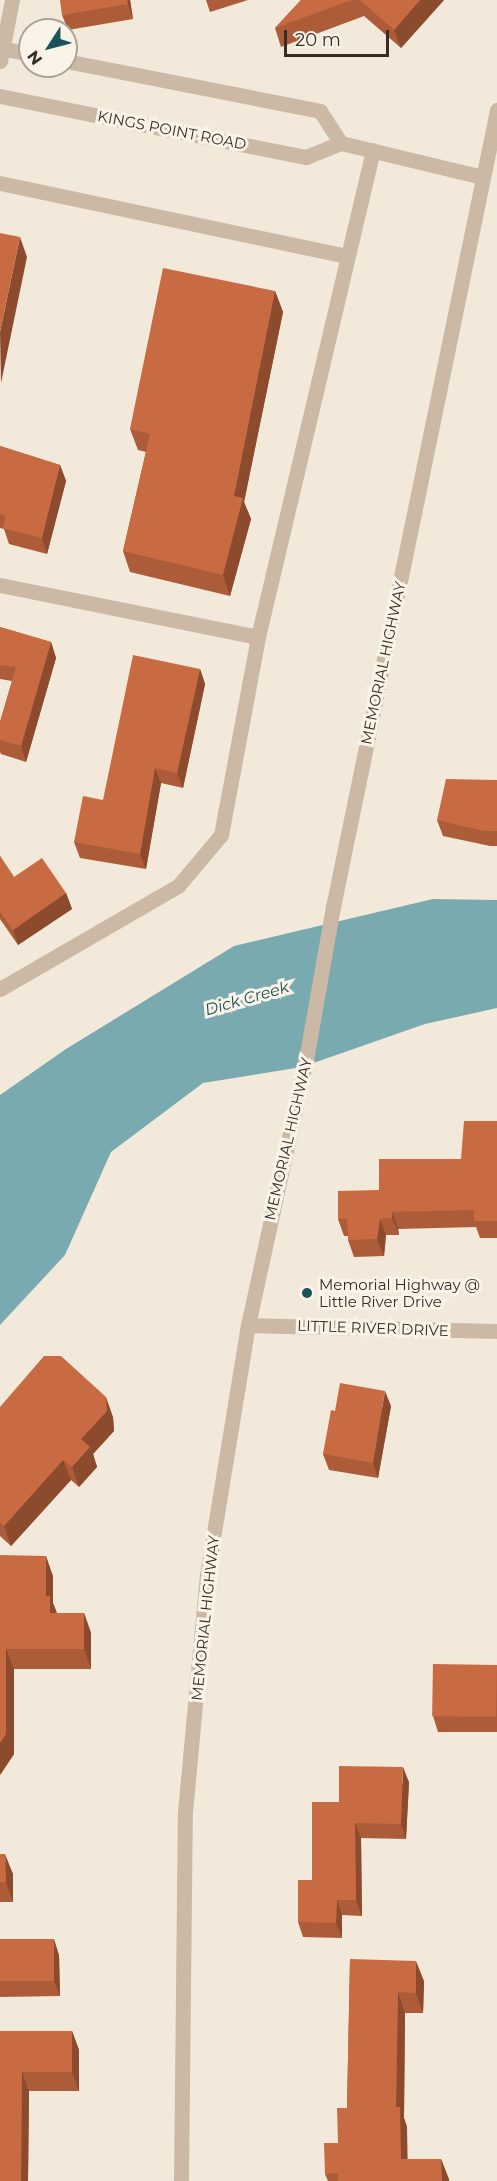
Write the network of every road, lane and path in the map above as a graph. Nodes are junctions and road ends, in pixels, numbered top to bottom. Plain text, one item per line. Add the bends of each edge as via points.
1 (12, 0) edge
2 (1, 53) edge
3 (18, 54) edge
4 (78, 63) edge
5 (0, 96) edge
6 (497, 110) edge
7 (341, 143) junction
8 (373, 150) junction
9 (483, 177) junction
10 (0, 183) edge
11 (347, 255) junction
12 (0, 585) edge
13 (258, 637) junction
14 (0, 989) edge
15 (248, 1325) junction
16 (497, 1331) edge
17 (181, 2181) edge

1 - 2 street
2 - 3 street
4 - 7 street via 320,111
5 - 7 street, KINGS POINT ROAD via 306,157
6 - 9 street, MEMORIAL HIGHWAY
7 - 8 street
8 - 9 street
8 - 11 street
9 - 15 street, MEMORIAL HIGHWAY
10 - 11 street
11 - 13 street
12 - 13 street
13 - 14 street via 221,835 178,886
15 - 16 street, LITTLE RIVER DRIVE
15 - 17 street, MEMORIAL HIGHWAY via 207,1575 185,1812

